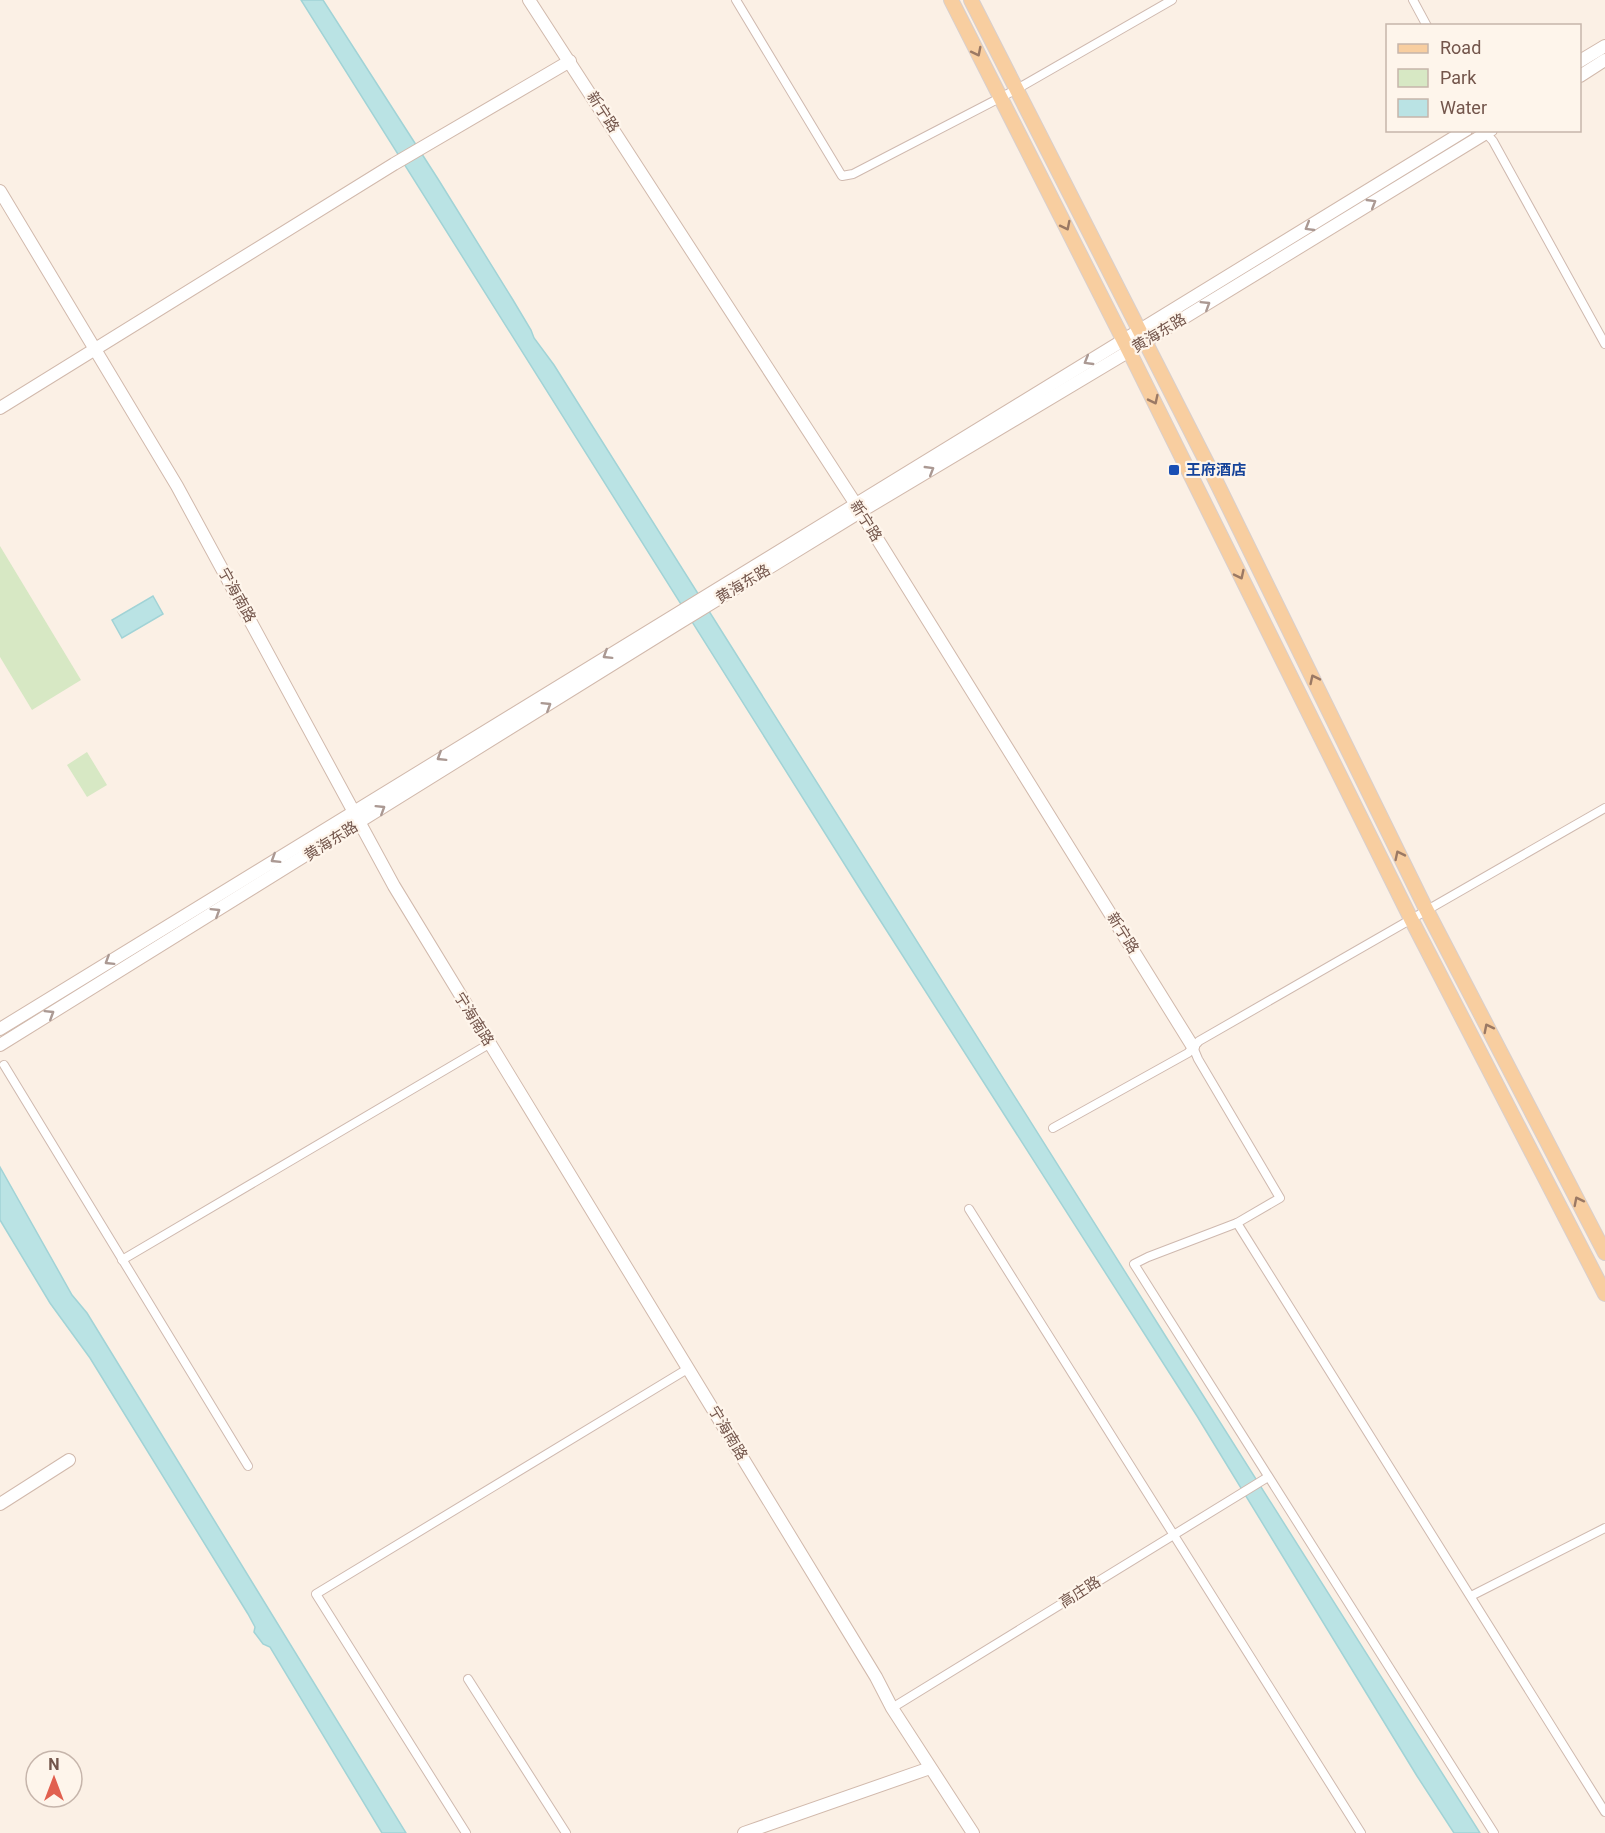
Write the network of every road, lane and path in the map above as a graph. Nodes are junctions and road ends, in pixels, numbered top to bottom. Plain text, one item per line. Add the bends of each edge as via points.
1 (529, 0) edge
2 (736, 0) edge
3 (951, 0) edge
4 (972, 0) edge
5 (1172, 0) edge
6 (1413, 0) edge
7 (1426, 24) edge
8 (1605, 46) edge
9 (1581, 60) edge
10 (1605, 60) edge
11 (570, 61) junction
12 (1581, 75) edge
13 (1017, 89) junction
14 (1000, 97) junction
15 (1463, 132) edge
16 (1486, 132) edge
17 (0, 191) edge
18 (1143, 336) junction
19 (1605, 344) edge
20 (1126, 345) junction
21 (95, 349) junction
22 (0, 408) edge
23 (858, 508) junction
24 (677, 618) junction
25 (1605, 808) edge
26 (354, 810) junction
27 (360, 822) junction
28 (1426, 909) junction
29 (1411, 919) junction
30 (0, 1029) edge
31 (489, 1044) junction
32 (0, 1045) edge
33 (1193, 1047) junction
34 (4, 1065) dead end
35 (1053, 1128) dead end
36 (969, 1209) dead end
37 (1238, 1223) junction
38 (1605, 1253) edge
39 (122, 1260) junction
40 (1605, 1294) edge
41 (688, 1368) junction
42 (69, 1460) dead end
43 (248, 1466) dead end
44 (1266, 1478) junction
45 (0, 1504) edge
46 (1605, 1528) edge
47 (1173, 1534) junction
48 (1471, 1596) junction
49 (468, 1679) dead end
50 (892, 1708) junction
51 (930, 1768) junction
52 (1605, 1812) edge
53 (466, 1833) edge
54 (566, 1833) edge
55 (744, 1833) edge
56 (973, 1833) edge
57 (1361, 1833) edge
58 (1494, 1833) edge

1 - 11 street, 新宁路
2 - 14 street via 842,176 853,174
3 -> 14 main road
4 - 13 main road
5 - 13 street
6 - 7 street
8 - 9 street
10 - 12 street
11 - 21 street
11 - 23 street, 新宁路
13 - 14 street
13 - 18 main road
14 -> 20 main road
15 -> 18 street, 黄海东路
18 -> 16 street, 黄海东路
16 - 19 street
17 - 21 street, 宁海南路
18 - 20 street, 黄海东路
28 -> 18 main road
20 - 23 street, 黄海东路
20 -> 29 main road
21 - 22 street
21 - 26 street, 宁海南路 via 177,486
23 - 24 street, 黄海东路
23 - 33 street, 新宁路
24 -> 26 street, 黄海东路
27 -> 24 street, 黄海东路
25 - 28 street
26 - 27 street, 宁海南路
26 -> 30 street, 黄海东路
27 - 31 street, 宁海南路
32 -> 27 street, 黄海东路
28 - 29 street
38 -> 28 main road
29 - 33 street
29 - 40 main road
31 - 39 street
31 - 41 street, 宁海南路
33 - 35 street
33 - 37 street via 1280,1198
34 - 39 street
36 - 47 street
37 - 44 street via 1134,1264
37 - 48 street
39 - 43 street
41 - 50 street, 宁海南路
41 - 53 street via 316,1594
42 - 45 street
44 - 47 street, 高庄路
44 - 58 street
46 - 48 street
47 - 50 street, 高庄路
47 - 57 street
48 - 52 street
49 - 54 street
50 - 51 street, 宁海南路
51 - 55 street
51 - 56 street, 宁海南路

